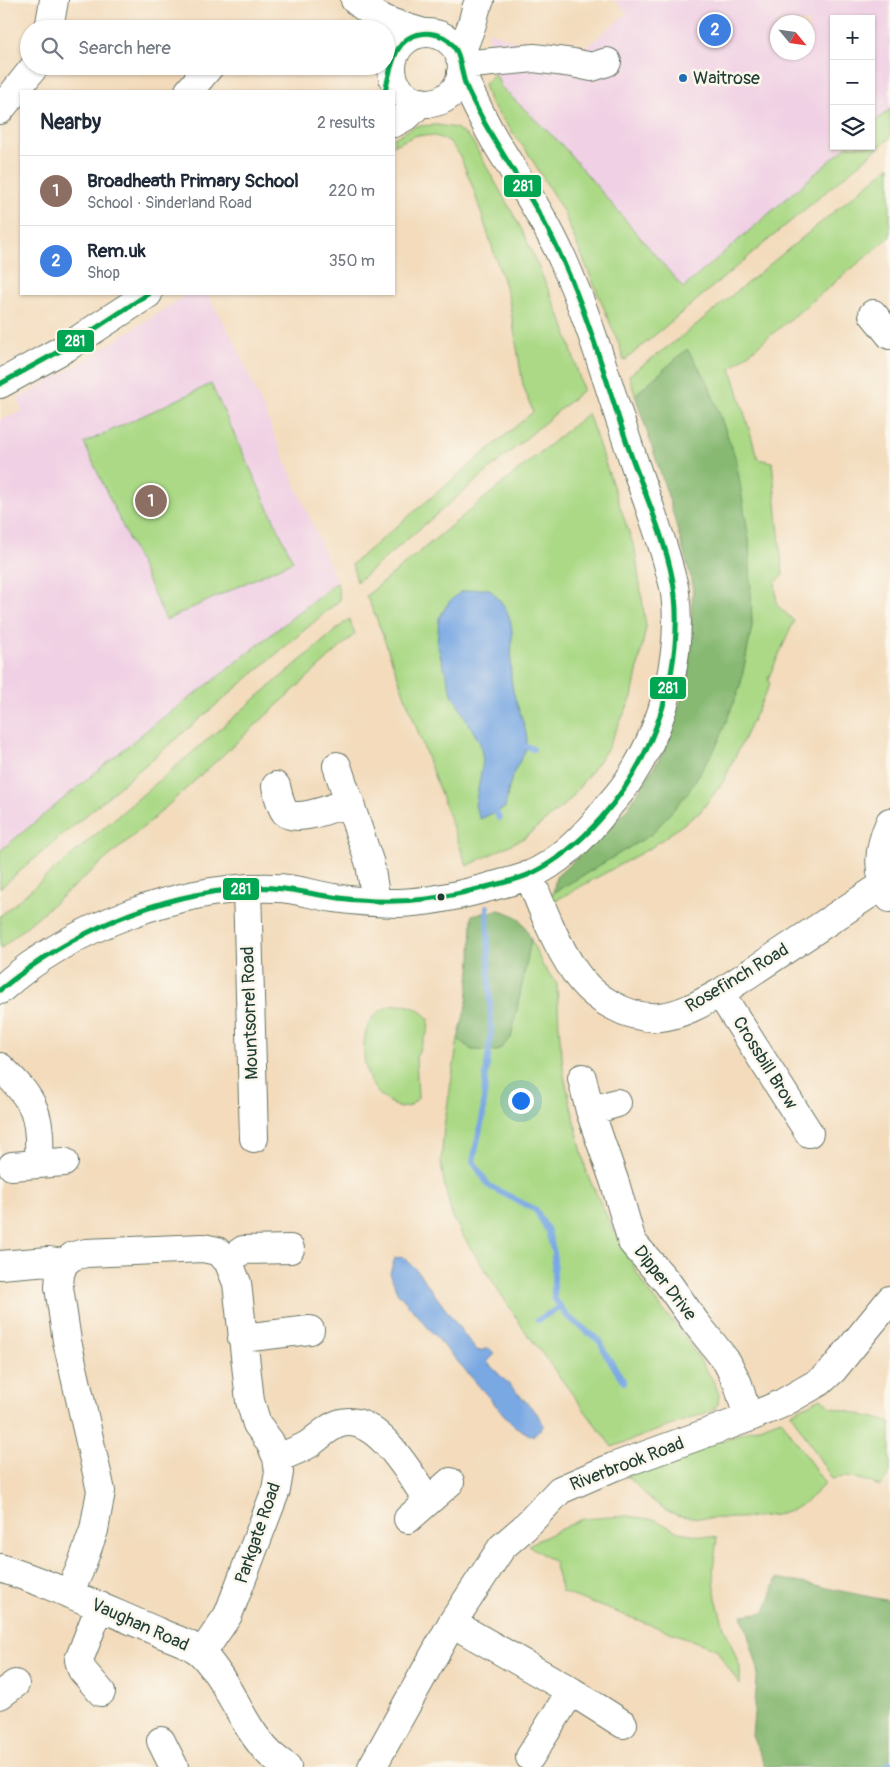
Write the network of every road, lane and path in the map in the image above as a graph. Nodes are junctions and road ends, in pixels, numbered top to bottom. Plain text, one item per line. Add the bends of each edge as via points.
1 (54, 0) edge
2 (477, 3) edge
3 (367, 13) edge
4 (51, 20) edge
5 (383, 20) edge
6 (395, 24) edge
7 (430, 33) junction
8 (395, 52) edge
9 (607, 62) dead end
10 (461, 65) junction
11 (202, 75) edge
12 (392, 75) edge
13 (35, 78) edge
14 (22, 90) edge
15 (190, 90) edge
16 (20, 92) edge
17 (424, 103) junction
18 (0, 110) edge
19 (395, 122) edge
20 (494, 138) junction
21 (146, 295) edge
22 (872, 314) dead end
23 (890, 335) edge
24 (0, 384) edge
25 (337, 766) dead end
26 (276, 786) dead end
27 (350, 802) junction
28 (890, 822) edge
29 (529, 875) junction
30 (247, 888) junction
31 (886, 891) edge
32 (376, 901) junction
33 (0, 990) edge
34 (720, 993) junction
35 (0, 1067) edge
36 (582, 1078) dead end
37 (617, 1103) dead end
38 (590, 1111) junction
39 (809, 1133) dead end
40 (254, 1138) dead end
41 (12, 1166) dead end
42 (290, 1249) dead end
43 (228, 1261) junction
44 (64, 1263) junction
45 (0, 1265) edge
46 (890, 1300) edge
47 (310, 1330) dead end
48 (242, 1338) junction
49 (748, 1418) junction
50 (277, 1458) junction
51 (450, 1482) dead end
52 (428, 1501) junction
53 (408, 1519) dead end
54 (0, 1568) edge
55 (69, 1594) junction
56 (100, 1606) junction
57 (452, 1623) junction
58 (202, 1654) junction
59 (571, 1691) junction
60 (101, 1692) dead end
61 (623, 1724) dead end
62 (161, 1740) dead end
63 (530, 1757) dead end
64 (174, 1767) edge
65 (287, 1767) edge
66 (372, 1767) edge

1 - 4 street
2 - 7 street
2 - 10 street via 464,43
3 - 5 street
6 - 7 street
7 - 8 street via 409,37
7 - 10 street via 448,40 455,47
9 - 10 street via 592,67 534,58
10 - 17 street via 455,89 438,101
10 - 20 street
11 - 15 street
12 - 17 street via 407,97
13 - 14 street
16 - 18 street
17 - 19 street
17 - 20 street via 465,113
20 - 29 street via 540,214 588,320 661,538 675,591 677,629 671,674 661,712 632,776 582,838
21 - 24 street via 67,347
22 - 23 street
25 - 27 street
26 - 27 street via 284,811 291,816 301,817
27 - 32 street via 370,864
28 - 31 street via 881,851 880,868
29 - 32 street via 436,900
29 - 34 street, Rosefinch Road via 549,924 575,973 607,1001 624,1011 659,1017 677,1014
30 - 32 street via 280,888 334,898
30 - 33 street via 195,896 104,924 52,952
30 - 40 street, Mountsorrel Road
31 - 34 street, Rosefinch Road
34 - 39 street, Crossbill Brow
35 - 41 street via 29,1098 52,1162
36 - 38 street, Dipper Drive
37 - 38 street
38 - 49 street, Dipper Drive via 632,1242 667,1282 727,1362 738,1384
42 - 43 street via 243,1250
43 - 44 street via 217,1251 203,1248 86,1253 73,1256
43 - 48 street, Parkgate Road via 237,1283
44 - 45 street
44 - 55 street via 60,1274 60,1296 101,1492 94,1530
46 - 49 street, Riverbrook Road via 821,1381
47 - 48 street
48 - 50 street, Parkgate Road via 250,1401 257,1424
49 - 57 street, Riverbrook Road via 584,1478 560,1490 502,1547
50 - 52 street via 307,1445 341,1423 355,1423 370,1428 382,1438
50 - 58 street, Parkgate Road via 276,1490 228,1615
51 - 52 street
52 - 53 street
54 - 55 street, Vaughan Road
55 - 56 street, Vaughan Road
56 - 58 street, Vaughan Road via 187,1644
56 - 60 street via 79,1660 82,1670
57 - 59 street
57 - 66 street, Riverbrook Road
58 - 65 street, Vaughan Road via 270,1754
59 - 61 street
59 - 63 street
62 - 64 street

